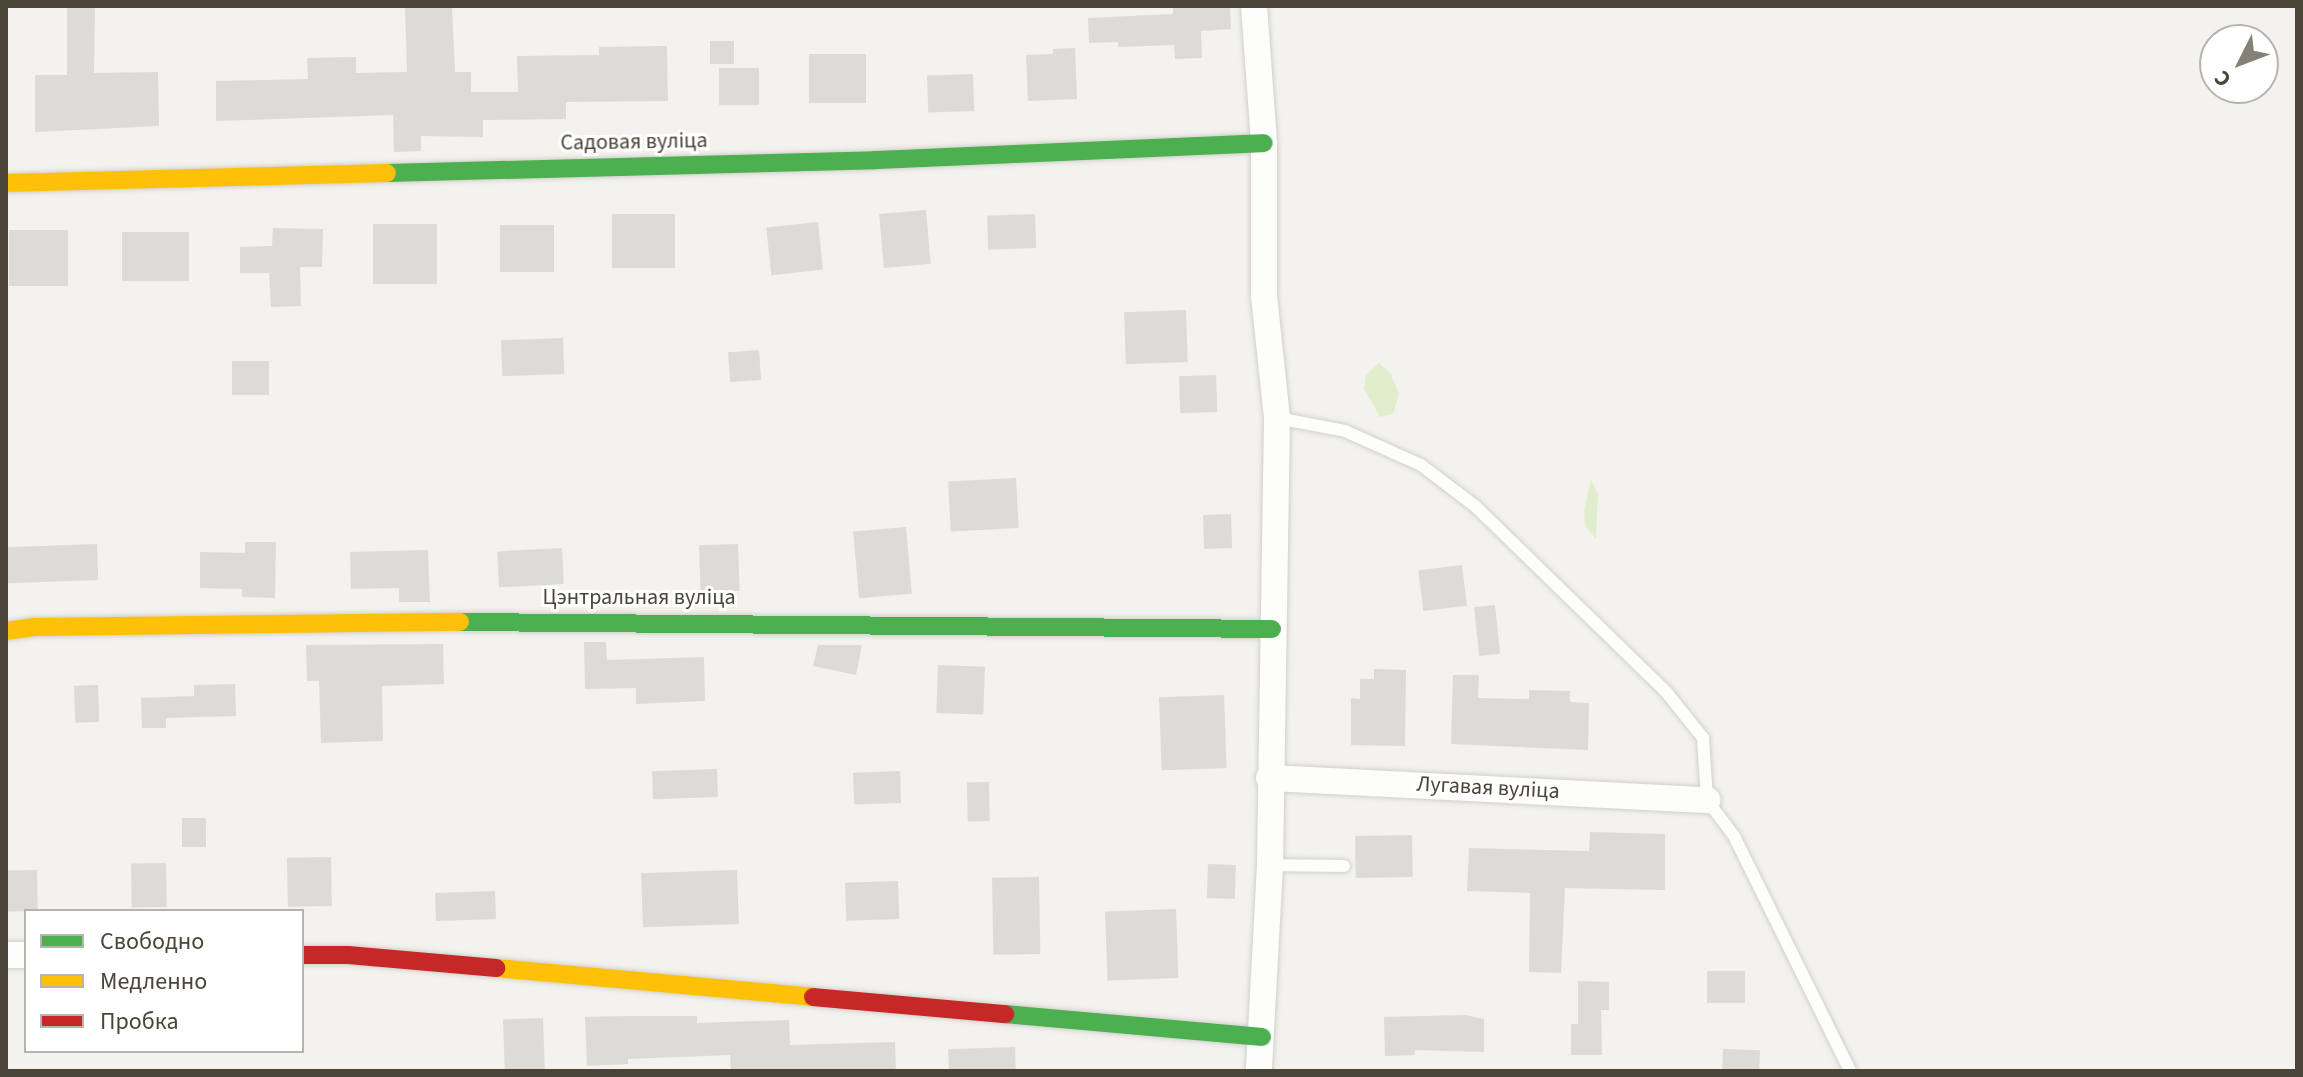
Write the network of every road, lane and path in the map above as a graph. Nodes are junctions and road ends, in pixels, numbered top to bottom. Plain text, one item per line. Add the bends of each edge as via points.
1 (1254, 6) edge
2 (1264, 143) junction
3 (6, 183) edge
4 (1277, 418) junction
5 (1272, 629) junction
6 (6, 631) edge
7 (1269, 778) junction
8 (1707, 800) junction
9 (1270, 865) junction
10 (1344, 866) dead end
11 (304, 955) edge
12 (1262, 1037) junction
13 (1259, 1071) edge
14 (1850, 1071) edge

1 - 2 street
2 - 3 street, Садовая вуліца via 875,160
2 - 4 street via 1264,296
4 - 5 street
4 - 8 lane via 1345,431 1421,465 1475,506 1667,693 1703,738
5 - 6 street, Цэнтральная вуліца via 594,621
5 - 7 street
7 - 8 street, Лугавая вуліца
7 - 9 street
8 - 14 lane via 1734,836
9 - 10 lane
9 - 12 street
11 - 12 street
12 - 13 street

